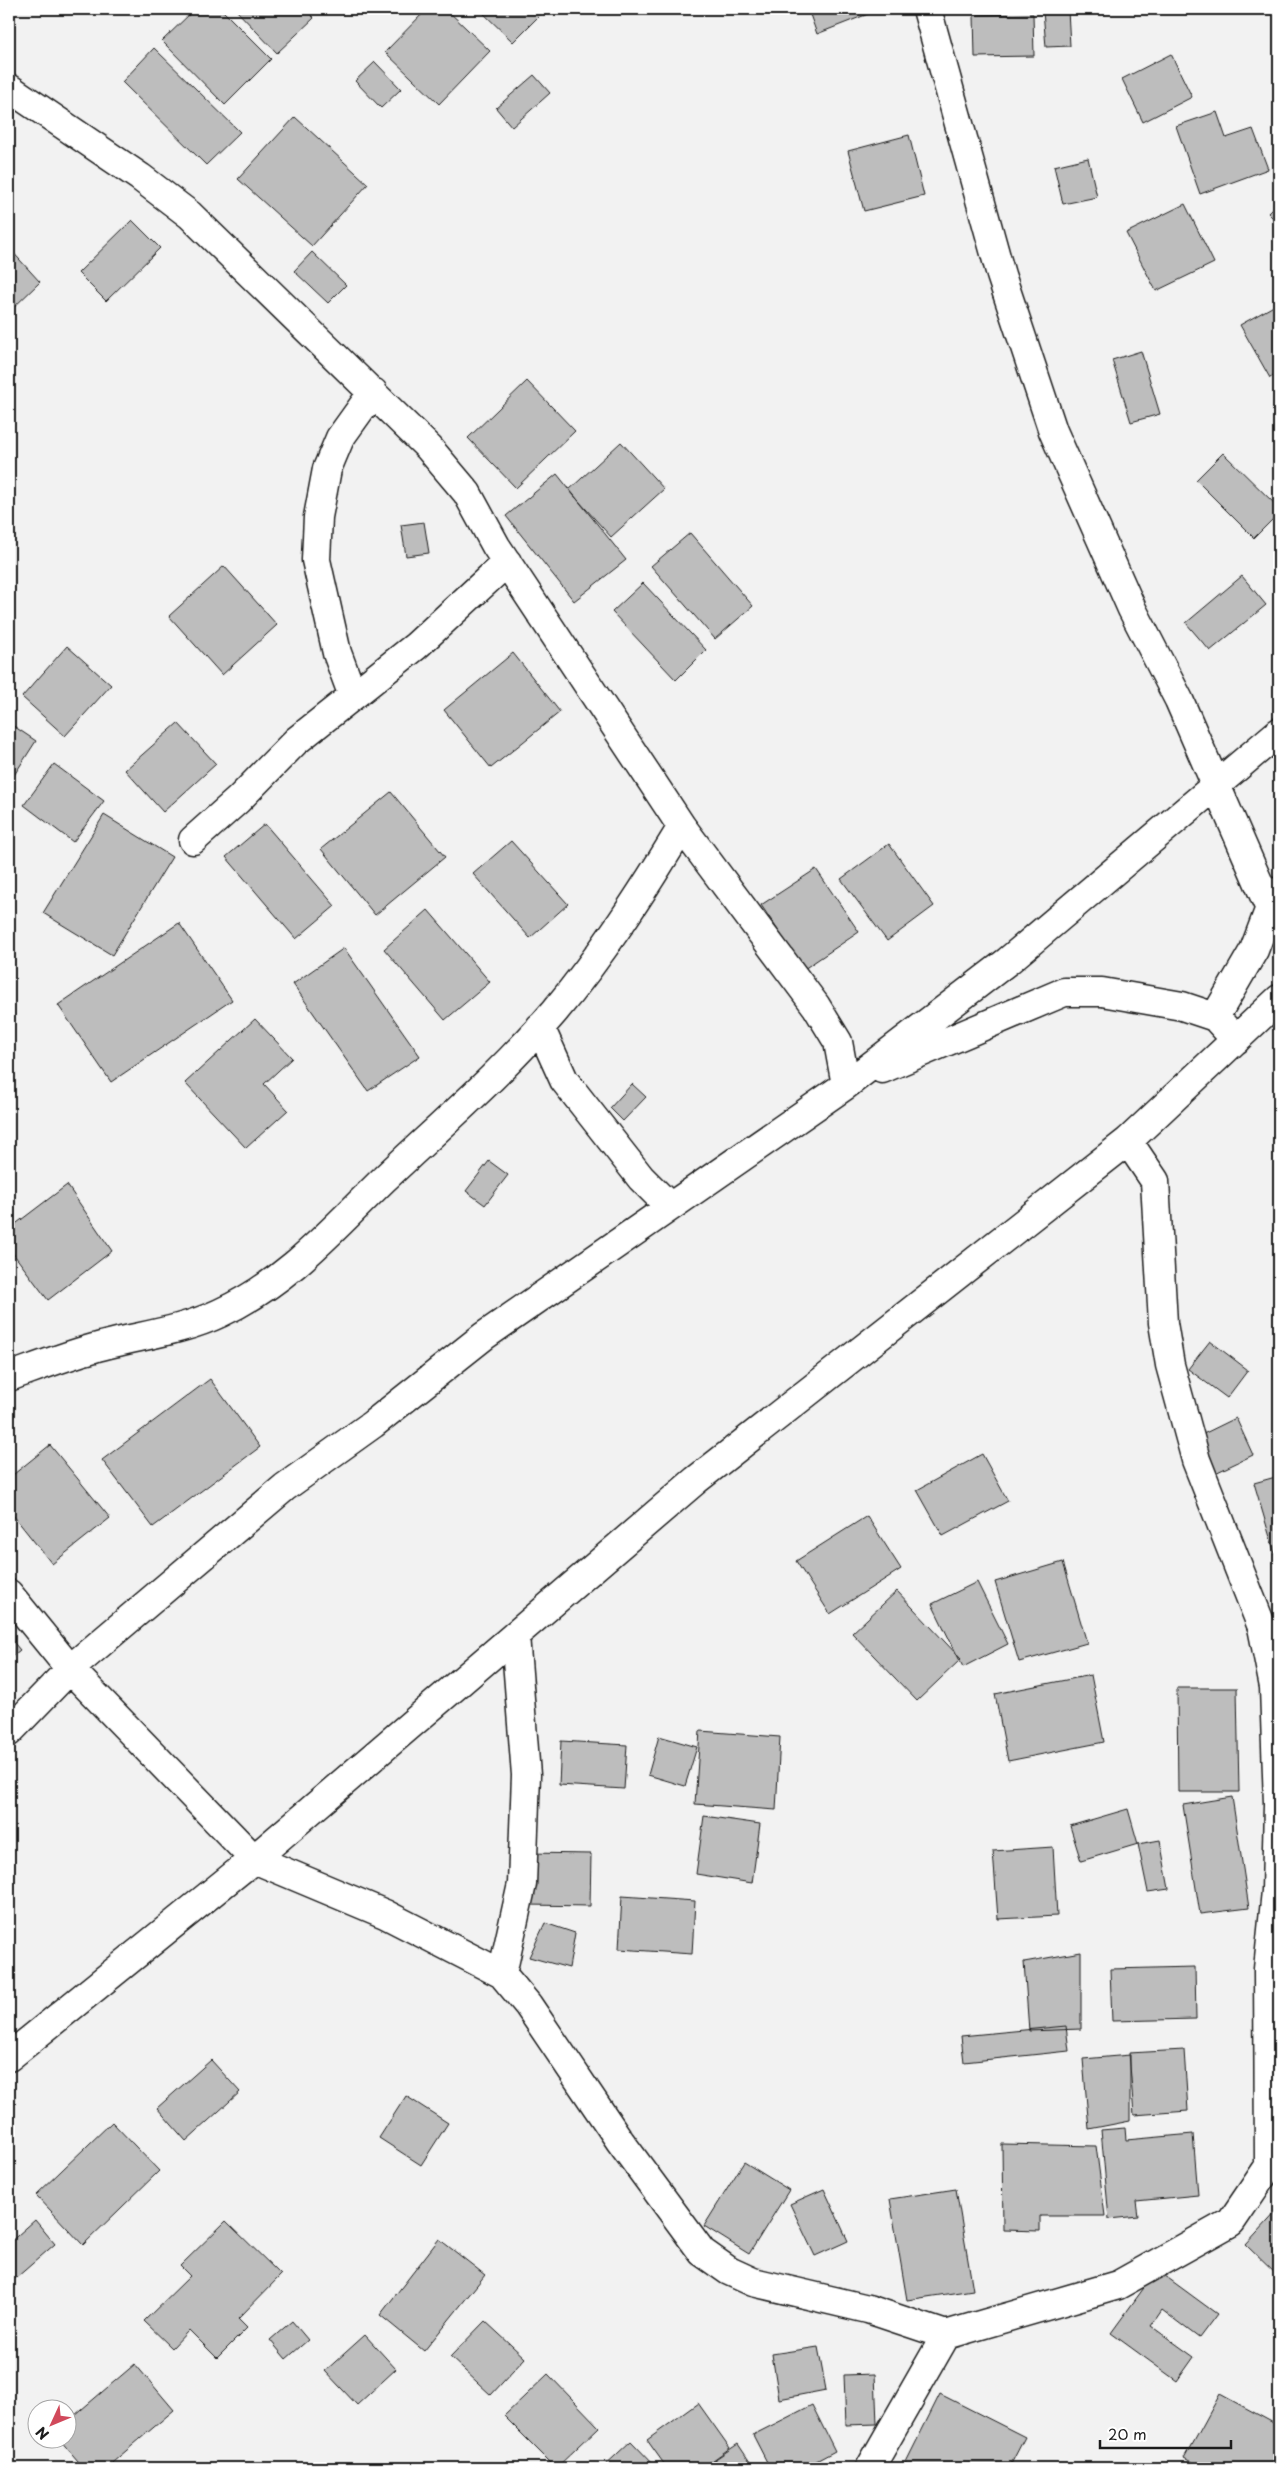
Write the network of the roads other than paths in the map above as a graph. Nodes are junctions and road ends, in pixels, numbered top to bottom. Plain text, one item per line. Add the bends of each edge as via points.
1 (927, 9) edge
2 (9, 88) edge
3 (373, 392) junction
4 (507, 562) junction
5 (353, 696) junction
6 (1279, 732) edge
7 (1217, 786) junction
8 (682, 827) junction
9 (193, 840) dead end
10 (1279, 883) edge
11 (1270, 909) junction
12 (1279, 1000) edge
13 (1216, 1017) junction
14 (540, 1027) junction
15 (1236, 1040) junction
16 (846, 1085) junction
17 (1128, 1141) junction
18 (670, 1207) junction
19 (9, 1377) edge
20 (9, 1594) edge
21 (515, 1635) junction
22 (70, 1669) junction
23 (9, 1732) edge
24 (254, 1859) junction
25 (1278, 1891) edge
26 (502, 1974) junction
27 (9, 2057) edge
28 (946, 2335) junction
29 (870, 2468) edge

1 - 7 street via 1001,275 1053,431 1132,609 1179,700
2 - 3 street via 190,215
3 - 4 street via 430,448 467,493
3 - 5 street via 340,438 327,469 318,518 316,560 337,654
4 - 5 street via 457,610
4 - 8 street
5 - 9 street via 296,741
6 - 7 street
7 - 11 street
7 - 16 street via 1008,961
8 - 14 street via 603,948
8 - 16 street via 816,1006 838,1042
10 - 11 street
11 - 13 street via 1254,950
12 - 15 street
13 - 15 street
13 - 16 street via 1182,1006 1102,992 1064,992
14 - 18 street via 564,1080 641,1178
14 - 19 street via 324,1241 259,1292 219,1314 156,1335 96,1348
15 - 17 street
16 - 18 street
17 - 21 street via 696,1480
17 - 25 street via 1155,1181 1164,1324 1170,1365 1196,1460 1264,1635 1274,1687
18 - 22 street via 484,1336 373,1424 285,1487
20 - 22 street
21 - 24 street
21 - 26 street via 526,1775 522,1884
22 - 23 street
22 - 24 street
24 - 26 street via 385,1914
24 - 27 street
25 - 28 street via 1268,1969 1269,2166 1230,2222 1118,2285
26 - 28 street via 528,2005 620,2141 702,2252 729,2271 753,2282 868,2309
28 - 29 street

